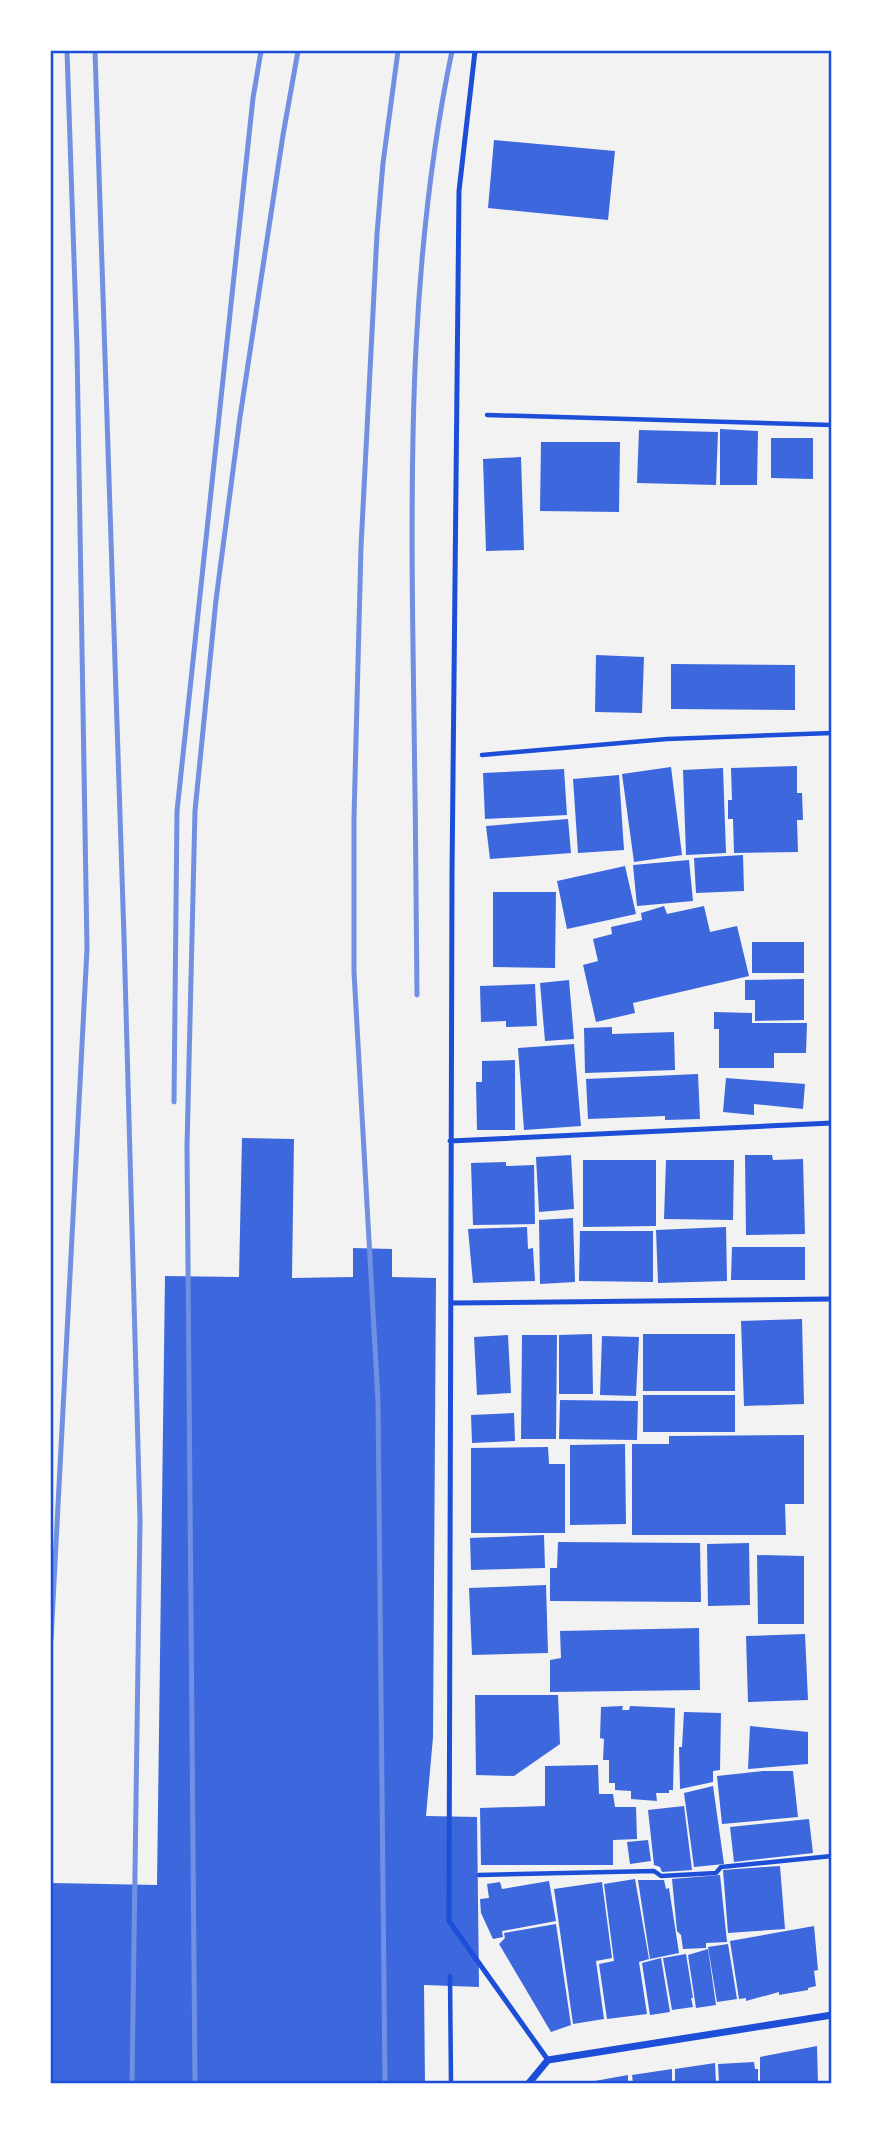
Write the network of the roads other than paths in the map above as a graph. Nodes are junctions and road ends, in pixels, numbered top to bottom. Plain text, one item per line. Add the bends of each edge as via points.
1 (475, 51) edge
2 (832, 1123) edge
3 (450, 1141) junction
4 (832, 1299) edge
5 (451, 1303) junction
6 (832, 2015) edge
7 (548, 2060) junction
8 (529, 2083) edge

1 - 3 lane via 459,191
2 - 3 lane
3 - 5 lane
4 - 5 lane
5 - 7 lane via 449,1921
6 - 7 street
7 - 8 street

